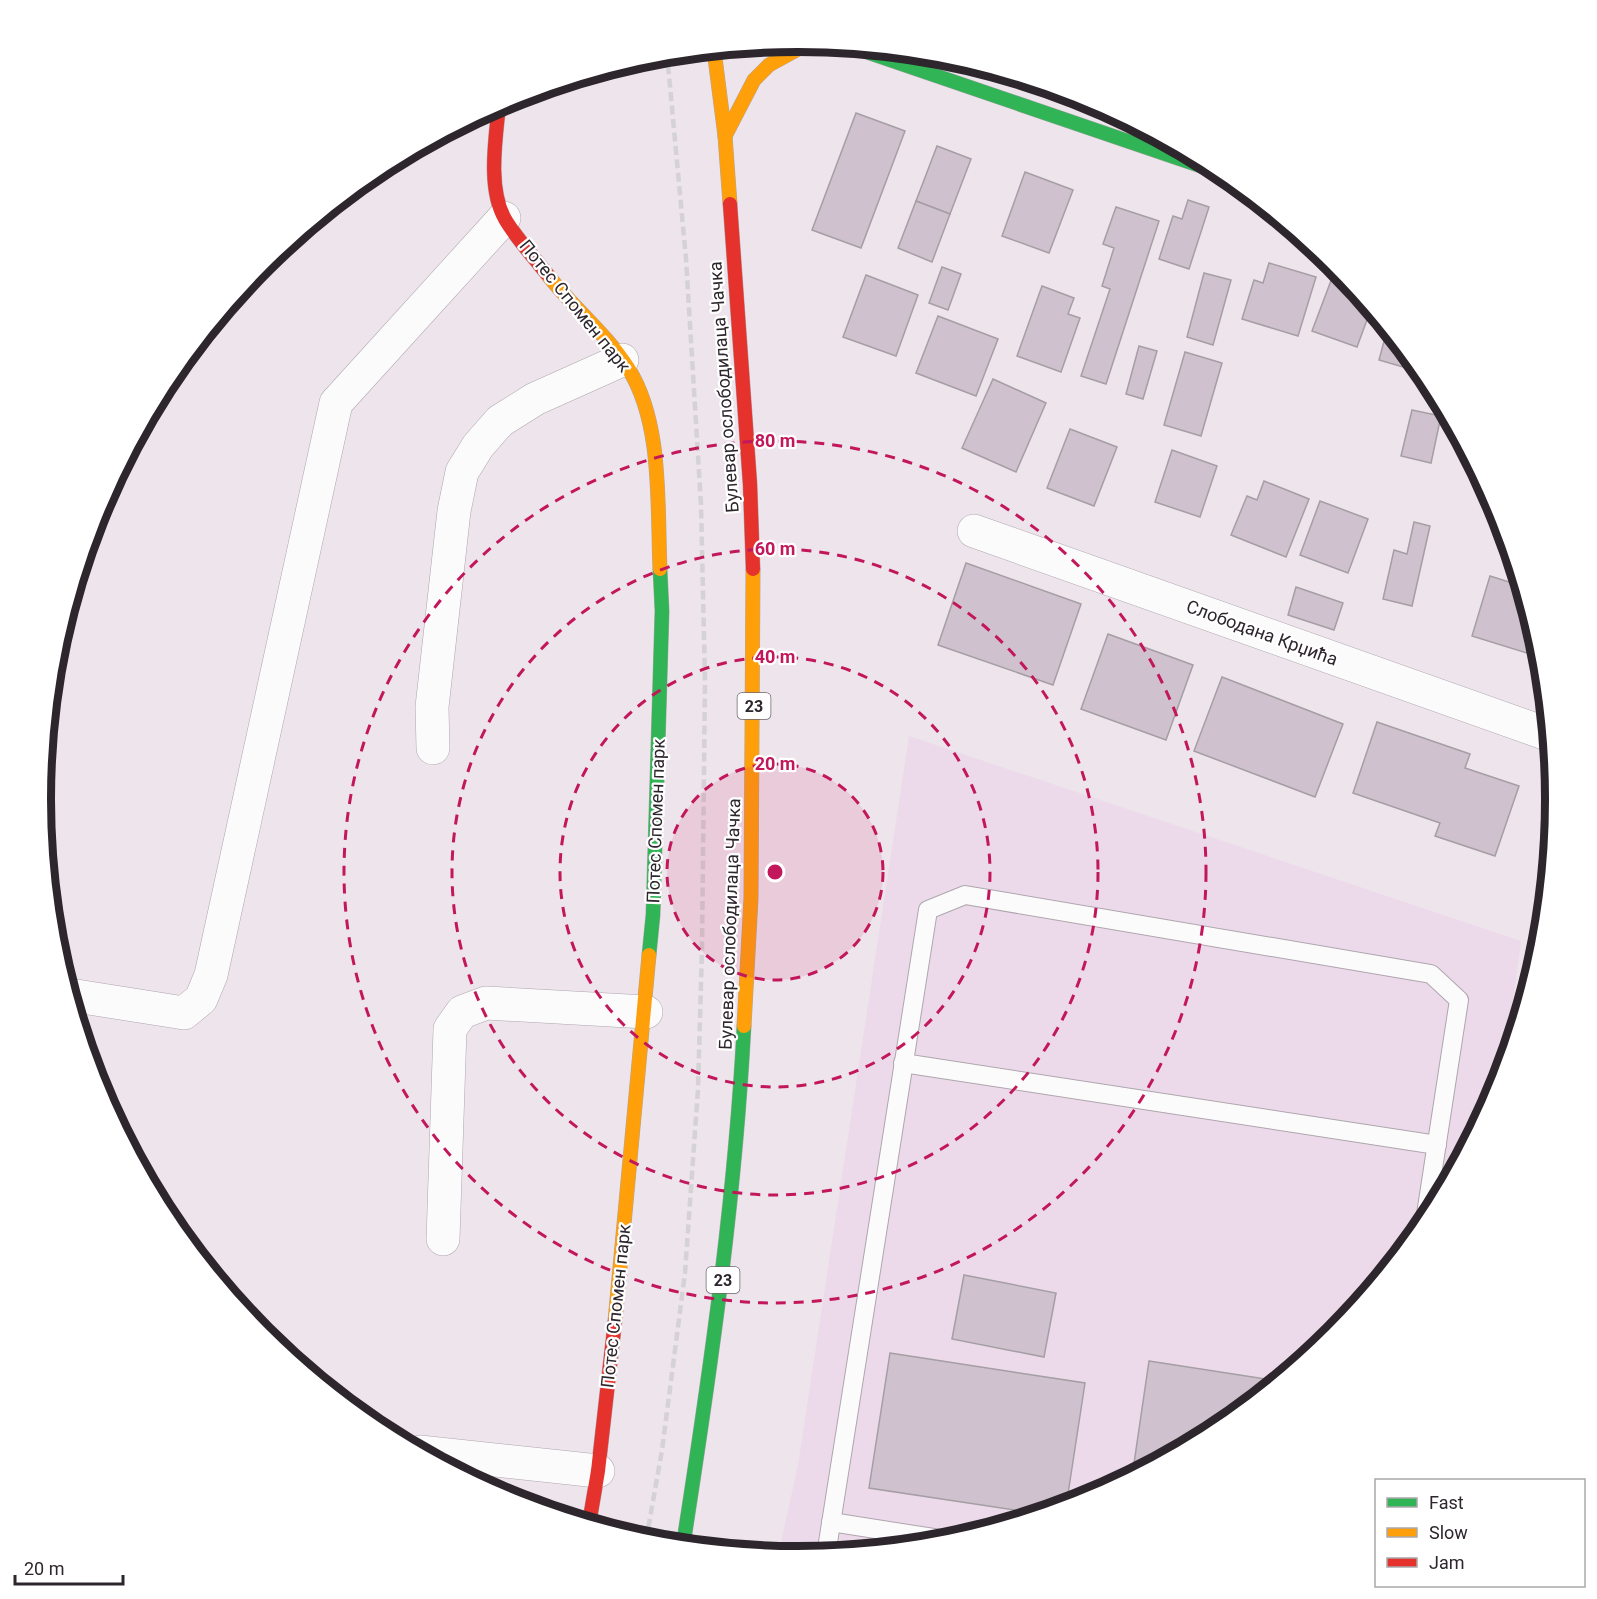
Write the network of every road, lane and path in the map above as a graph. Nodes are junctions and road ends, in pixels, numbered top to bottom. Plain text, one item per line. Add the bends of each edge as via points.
1 (791, 52) edge
2 (715, 57) edge
3 (880, 57) edge
4 (498, 115) edge
5 (725, 136) junction
6 (1187, 161) edge
7 (504, 218) junction
8 (622, 360) junction
9 (974, 531) dead end
10 (1542, 732) edge
11 (433, 748) dead end
12 (77, 996) edge
13 (646, 1012) junction
14 (903, 1063) junction
15 (1437, 1145) junction
16 (1428, 1202) edge
17 (443, 1239) dead end
18 (438, 1454) edge
19 (598, 1472) junction
20 (590, 1517) edge
21 (831, 1522) junction
22 (924, 1536) edge
23 (684, 1538) edge
24 (827, 1546) edge

1 - 5 main road via 769,65 754,80
2 - 5 main road, Булевар ослободилаца Чачка / 23
3 - 6 main road
4 - 7 main road, Потес Спомен парк via 493,164
5 - 23 main road, Булевар ослободилаца Чачка / 23 via 745,400 753,576 751,898 730,1216
7 - 8 main road, Потес Спомен парк via 564,296
7 - 12 street via 336,403 211,975 201,999 184,1013
8 - 11 street via 535,399 500,421 462,472 432,706
8 - 13 main road, Потес Спомен парк via 645,401 655,454 662,610 653,915
9 - 10 street, Слободана Крџића
13 - 17 street via 486,1004 462,1012 450,1029
13 - 19 main road, Потес Спомен парк
14 - 15 lane
14 - 15 lane via 928,910 965,895 1431,974 1459,1000
14 - 21 lane
15 - 16 lane
18 - 19 street
19 - 20 main road, Потес Спомен парк
21 - 22 lane
21 - 24 lane

